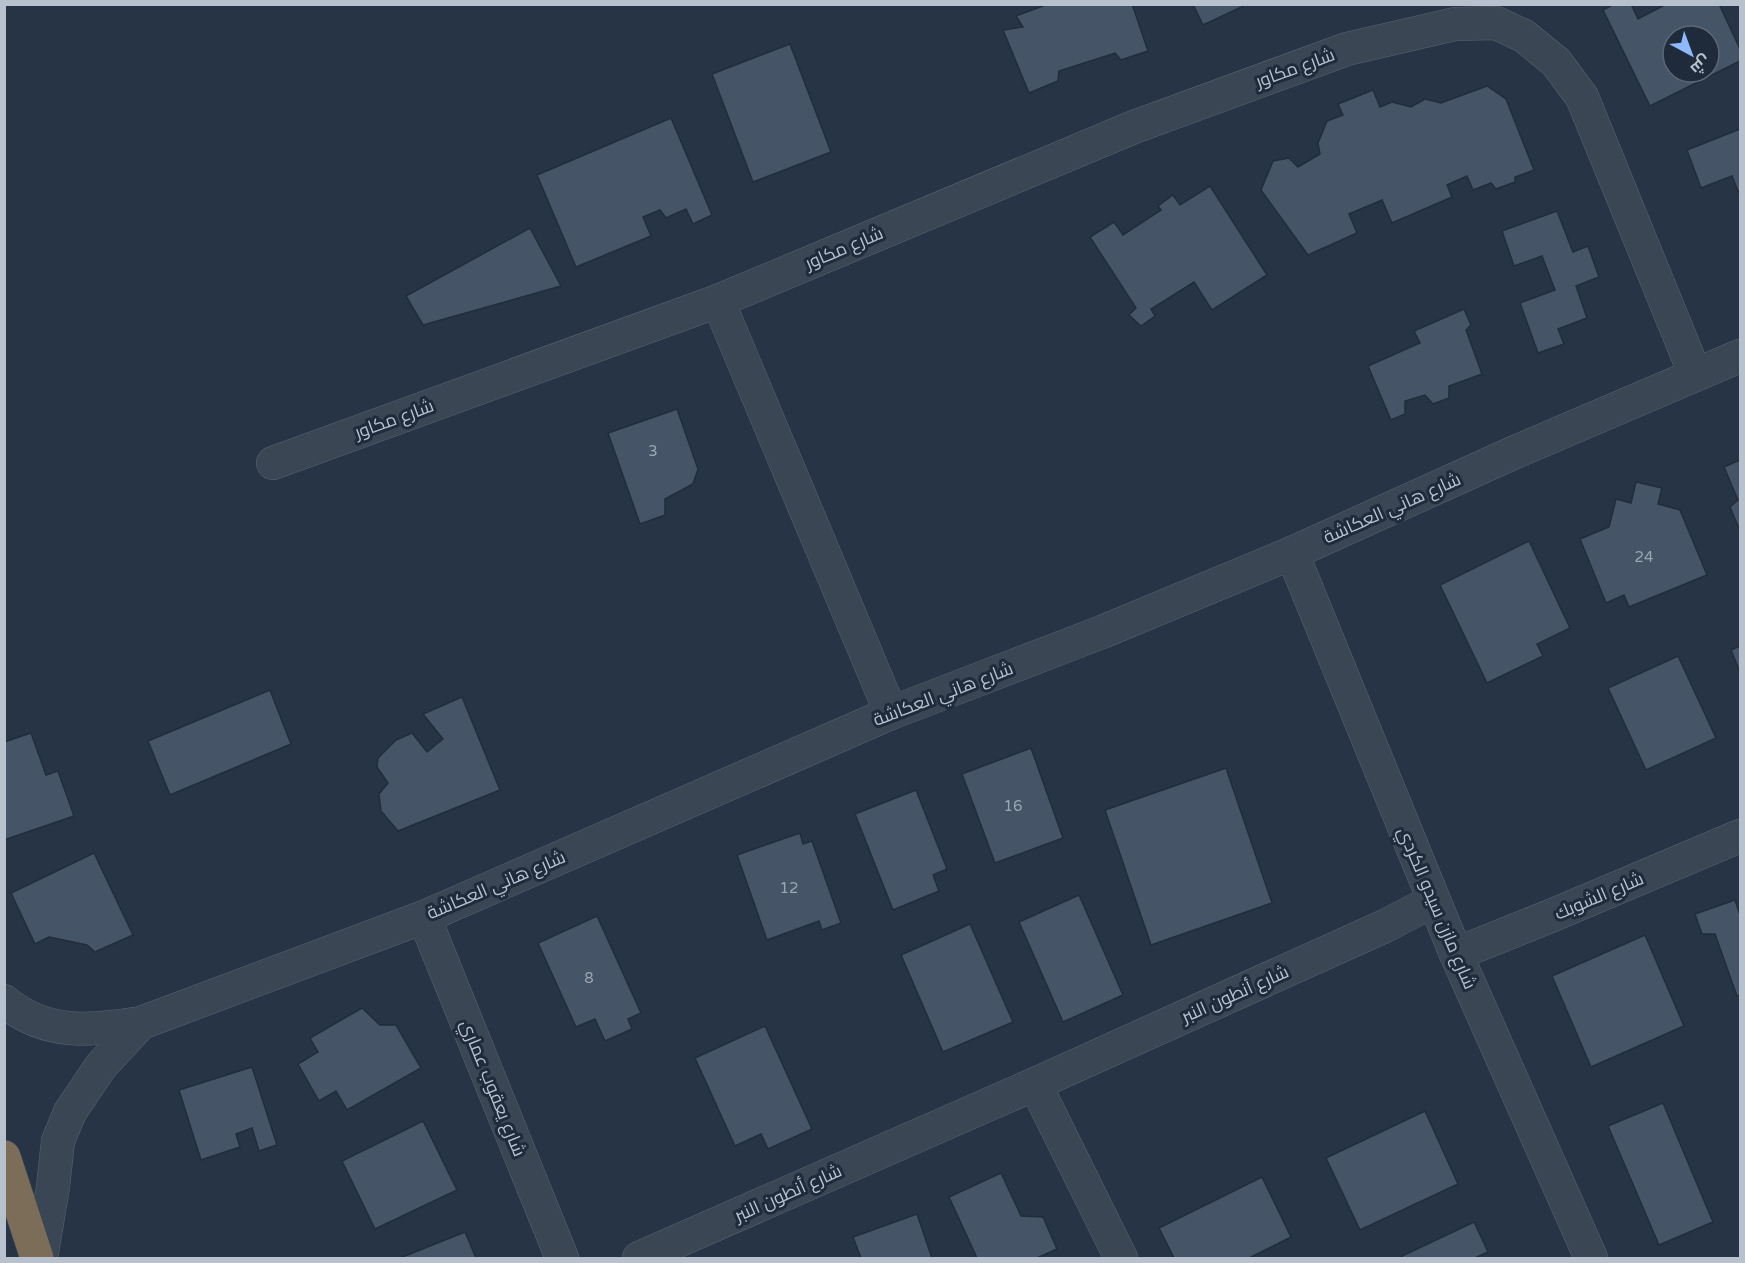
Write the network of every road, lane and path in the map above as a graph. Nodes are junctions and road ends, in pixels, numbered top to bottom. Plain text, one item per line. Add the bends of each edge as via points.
1 (718, 301) junction
2 (1740, 356) edge
3 (1695, 374) junction
4 (273, 463) dead end
5 (1292, 553) junction
6 (891, 713) junction
7 (1740, 836) edge
8 (1433, 901) junction
9 (424, 917) junction
10 (1455, 954) junction
11 (4, 1001) edge
12 (141, 1023) junction
13 (1035, 1084) junction
14 (4, 1157) edge
15 (39, 1258) edge
16 (562, 1258) edge
17 (639, 1258) edge
18 (1121, 1258) edge
19 (1591, 1258) edge

1 - 3 street, شارع مكاور via 1134,126 1347,49 1455,24 1496,23 1524,36 1556,62 1582,97
1 - 4 street, شارع مكاور
1 - 6 street
2 - 3 street, شارع هاني العكاشة
3 - 5 street, شارع هاني العكاشة
5 - 6 street, شارع هاني العكاشة
5 - 8 street, شارع مازن سيدو الكردي
6 - 9 street, شارع هاني العكاشة
7 - 10 street, شارع الشوبك
8 - 10 street, شارع مازن سيدو الكردي
8 - 13 street, شارع أنطون النبر
9 - 12 street, شارع هاني العكاشة
9 - 16 street, شارع يعقوب عماري
10 - 19 street, شارع مازن سيدو الكردي
11 - 12 street, شارع هاني العكاشة via 41,1022 78,1030
12 - 15 street, شارع هاني العكاشة via 101,1066 70,1112 58,1141
13 - 17 street, شارع أنطون النبر
13 - 18 street
14 - 15 highway

